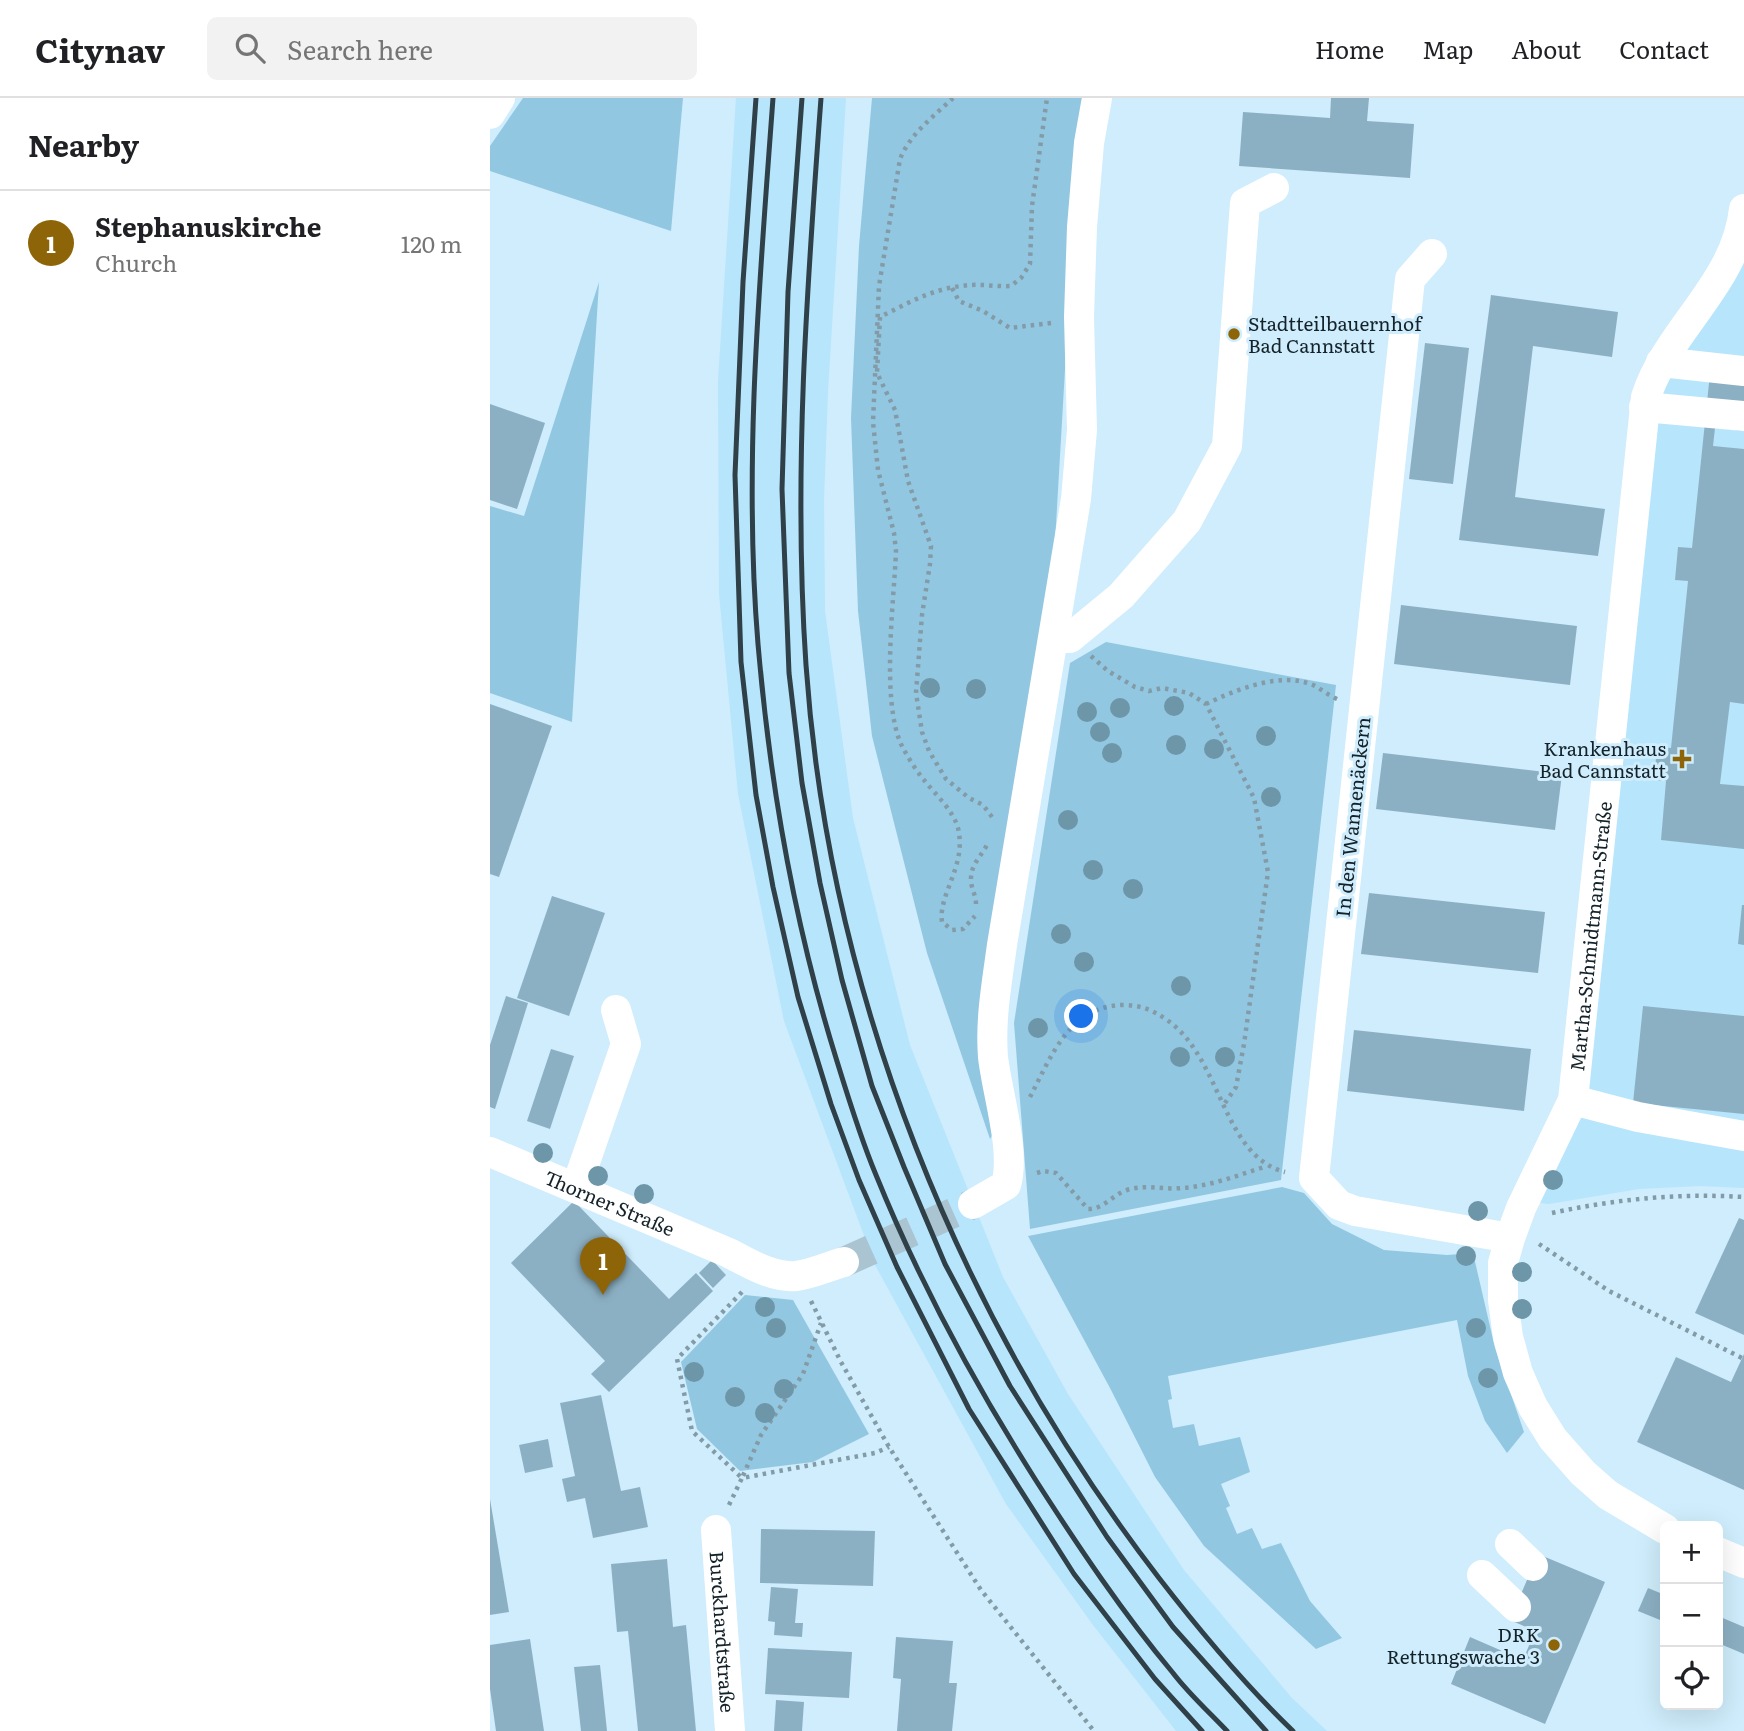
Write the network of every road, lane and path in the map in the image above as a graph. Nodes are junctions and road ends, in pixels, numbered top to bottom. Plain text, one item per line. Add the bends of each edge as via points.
1 (500, 98) edge
2 (953, 98) edge
3 (1047, 98) edge
4 (1097, 98) edge
5 (490, 114) edge
6 (1273, 188) dead end
7 (1744, 209) edge
8 (1432, 254) dead end
9 (952, 288) junction
10 (1079, 317) junction
11 (1661, 362) junction
12 (1743, 371) edge
13 (1644, 407) junction
14 (1741, 416) edge
15 (1062, 638) junction
16 (1206, 704) junction
17 (1364, 709) junction
18 (994, 822) dead end
19 (991, 838) dead end
20 (616, 1010) dead end
21 (1573, 1100) junction
22 (1225, 1104) junction
23 (1005, 1122) junction
24 (1744, 1136) edge
25 (490, 1152) edge
26 (1267, 1166) junction
27 (1056, 1173) dead end
28 (1314, 1178) junction
29 (576, 1188) junction
30 (1744, 1197) edge
31 (973, 1204) tunnel mouth
32 (1551, 1213) dead end
33 (1510, 1238) junction
34 (1539, 1244) dead end
35 (844, 1262) tunnel mouth
36 (757, 1267) junction
37 (797, 1276) junction
38 (821, 1322) junction
39 (1742, 1358) edge
40 (889, 1447) junction
41 (741, 1478) junction
42 (1660, 1526) edge
43 (716, 1530) joint
44 (1723, 1554) edge
45 (1496, 1560) joint
46 (1744, 1563) edge
47 (730, 1731) edge
48 (1094, 1731) edge

1 - 5 street
2 - 19 path via 916,134 900,159 879,286 873,422 878,470 896,551 890,689 900,741 958,827 958,867 941,914 942,922 952,930 963,929 976,914 971,870
3 - 9 path via 1032,206 1030,264 1011,286
4 - 10 street via 1082,227
6 - 15 street via 1245,203 1227,446 1187,521 1121,597
7 - 11 street, Martha-Schmidtmann-Straße via 1720,278
8 - 17 street, In den Wannenäckern via 1410,279
9 - 10 path via 959,301 1010,328
9 - 18 path via 922,296 880,317 877,373 895,410 908,481 931,546 916,693 922,732 946,779 983,805
10 - 15 street via 1082,430
11 - 12 street
11 - 13 street, Martha-Schmidtmann-Straße
12 - 14 street
13 - 14 street
13 - 21 street, Martha-Schmidtmann-Straße
15 - 16 path via 1135,687 1189,693
15 - 23 street via 992,1016 993,1058
16 - 17 path via 1239,689 1294,680
16 - 22 path via 1254,798 1268,872 1236,1087
17 - 28 street, In den Wannenäckern
20 - 29 street via 626,1044
21 - 24 street
21 - 33 street, Martha-Schmidtmann-Straße
22 - 23 path via 1198,1051 1178,1027 1154,1011 1109,1005 1081,1017 1061,1038 1024,1108
22 - 26 path via 1240,1138
23 - 31 street via 1006,1185
25 - 29 street, Thorner Straße
26 - 27 path via 1207,1185 1125,1191 1097,1209 1088,1209
26 - 28 path
28 - 33 street via 1339,1205 1355,1211
29 - 36 street, Thorner Straße
30 - 32 path via 1640,1198
33 - 42 street, Martha-Schmidtmann-Straße via 1503,1263 1504,1313 1518,1373 1533,1407 1583,1474
34 - 39 path via 1609,1291
35 - 37 street
36 - 37 street, Thorner Straße
36 - 41 path via 741,1294 677,1360 692,1431
37 - 38 path
38 - 40 path
38 - 41 path via 803,1374 761,1435
40 - 41 path
40 - 48 path via 981,1590
41 - 43 path
43 - 47 street, Burckhardtstraße
44 - 46 street
45 - 45 street via 1524,1587

